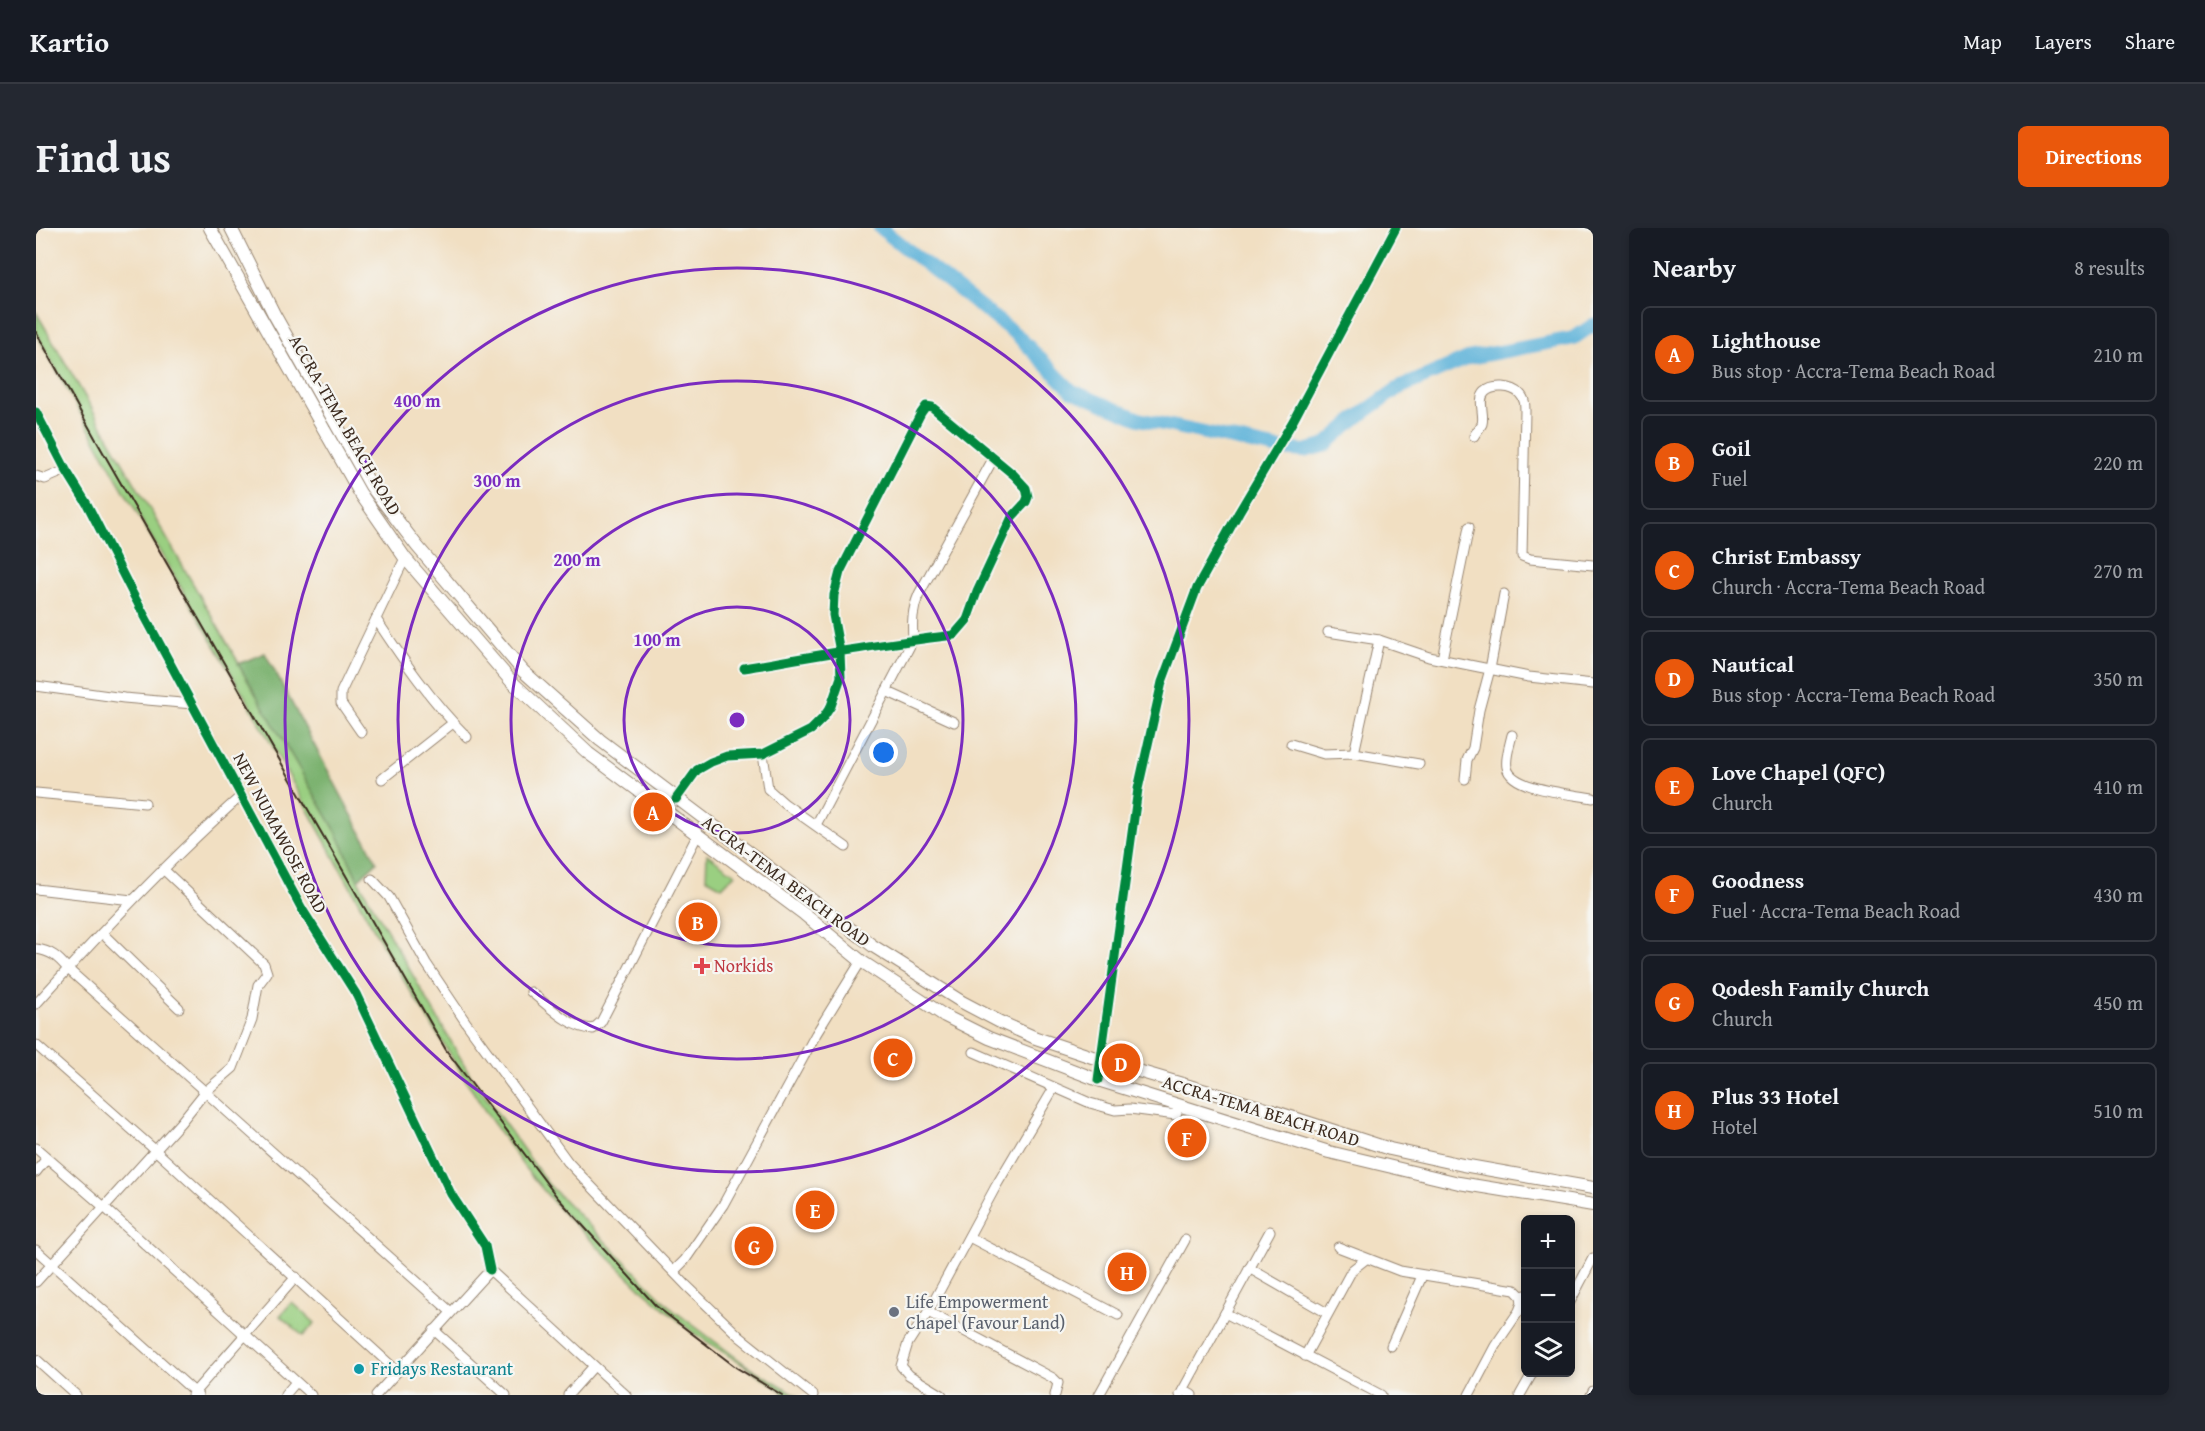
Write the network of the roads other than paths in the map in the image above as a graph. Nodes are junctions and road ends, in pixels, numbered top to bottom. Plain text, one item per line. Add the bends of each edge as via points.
1 (210, 228) edge
2 (231, 228) edge
3 (1396, 228) edge
4 (36, 412) edge
5 (1474, 436) dead end
6 (993, 459) junction
7 (66, 470) junction
8 (36, 476) edge
9 (1469, 527) dead end
10 (405, 558) junction
11 (1593, 562) edge
12 (1504, 594) dead end
13 (376, 619) junction
14 (1328, 632) dead end
15 (913, 640) junction
16 (1379, 640) junction
17 (840, 652) junction
18 (1442, 659) junction
19 (744, 668) dead end
20 (1490, 669) junction
21 (1593, 684) edge
22 (36, 686) edge
23 (886, 691) junction
24 (193, 704) junction
25 (954, 722) dead end
26 (453, 723) junction
27 (361, 732) dead end
28 (1512, 735) dead end
29 (467, 737) dead end
30 (1292, 744) dead end
31 (1354, 753) junction
32 (763, 754) junction
33 (1419, 764) dead end
34 (382, 779) dead end
35 (1465, 779) dead end
36 (36, 793) edge
37 (241, 796) junction
38 (1593, 798) edge
39 (676, 799) junction
40 (145, 803) dead end
41 (816, 825) junction
42 (697, 836) junction
43 (846, 847) dead end
44 (163, 869) junction
45 (372, 879) dead end
46 (36, 889) edge
47 (132, 900) junction
48 (102, 933) junction
49 (873, 946) junction
50 (36, 949) edge
51 (861, 961) junction
52 (68, 969) junction
53 (531, 992) dead end
54 (36, 1004) edge
55 (179, 1008) dead end
56 (36, 1045) edge
57 (974, 1052) dead end
58 (1101, 1060) junction
59 (1098, 1080) junction
60 (1054, 1088) junction
61 (205, 1092) junction
62 (1179, 1106) junction
63 (36, 1148) edge
64 (155, 1150) junction
65 (47, 1158) junction
66 (36, 1172) edge
67 (1593, 1188) edge
68 (1593, 1205) edge
69 (104, 1207) junction
70 (1270, 1231) dead end
71 (969, 1237) junction
72 (1185, 1240) dead end
73 (1338, 1247) dead end
74 (36, 1250) edge
75 (1593, 1257) edge
76 (1366, 1259) junction
77 (52, 1264) junction
78 (1249, 1268) junction
79 (490, 1270) junction
80 (674, 1271) junction
81 (1422, 1276) junction
82 (296, 1277) junction
83 (36, 1282) edge
84 (1575, 1292) edge
85 (1521, 1294) edge
86 (1521, 1306) edge
87 (451, 1312) junction
88 (928, 1312) junction
89 (1225, 1313) junction
90 (1327, 1313) junction
91 (1118, 1315) dead end
92 (434, 1330) junction
93 (245, 1335) junction
94 (1390, 1346) dead end
95 (1305, 1356) junction
96 (36, 1359) edge
97 (594, 1366) junction
98 (396, 1370) junction
99 (1530, 1377) edge
100 (296, 1382) junction
101 (1593, 1391) edge
102 (69, 1393) edge
103 (1181, 1393) edge
104 (195, 1394) edge
105 (379, 1394) edge
106 (285, 1395) edge
107 (310, 1395) edge
108 (506, 1395) edge
109 (568, 1395) edge
110 (626, 1395) edge
111 (813, 1395) edge
112 (942, 1395) edge
113 (1055, 1395) edge
114 (1099, 1395) edge
115 (1192, 1395) edge
116 (1381, 1395) edge
117 (1469, 1395) edge
118 (1520, 1395) edge
119 (1591, 1395) edge

1 - 10 main road, ACCRA-TEMA BEACH ROAD via 360,493
2 - 39 main road, ACCRA-TEMA BEACH ROAD via 274,314 371,486 417,546 530,677 600,740
3 - 58 street via 1287,432 1197,588 1162,682 1138,789
4 - 7 street, NEW NUMAWOSE ROAD
5 - 11 street via 1482,424 1482,396 1486,391 1505,387 1521,394 1525,411 1522,556
6 - 15 street via 914,607
6 - 15 street via 1026,488 1026,502 1012,517 967,620 954,635
6 - 17 street via 932,407 924,408 840,572 833,615
7 - 8 street via 45,479
7 - 24 street, NEW NUMAWOSE ROAD
9 - 18 street
10 - 13 street
10 - 42 main road, ACCRA-TEMA BEACH ROAD via 538,708 588,753
12 - 20 street
13 - 26 street
13 - 27 street via 339,698
14 - 16 street
15 - 17 street
15 - 23 street
16 - 18 street
16 - 31 street
17 - 19 street
17 - 32 street via 838,690 822,718 811,730
18 - 20 street
20 - 21 street
20 - 35 street
22 - 24 street
23 - 25 street
23 - 41 street
24 - 37 street, NEW NUMAWOSE ROAD
26 - 29 street
26 - 34 street
28 - 38 street via 1506,766 1516,780 1527,786
30 - 31 street via 1324,754
31 - 33 street
32 - 39 street via 727,756 711,762 697,770
32 - 41 street via 768,789
36 - 40 street
37 - 44 street
37 - 79 street, NEW NUMAWOSE ROAD via 302,909 356,994 452,1194 485,1246
39 - 49 main road, ACCRA-TEMA BEACH ROAD
41 - 43 street
42 - 51 main road, ACCRA-TEMA BEACH ROAD
42 - 53 street via 601,1022 593,1029 582,1029
44 - 47 street
44 - 61 street via 267,970 256,993 238,1059
45 - 80 street via 389,897 426,963 473,1033 568,1162
46 - 47 street
47 - 48 street
48 - 52 street
48 - 55 street
49 - 51 main road
49 - 58 main road, ACCRA-TEMA BEACH ROAD via 1000,1022
50 - 52 street via 57,956
51 - 59 main road, ACCRA-TEMA BEACH ROAD via 945,1016 989,1038
51 - 80 street via 816,1034 723,1205 686,1260
52 - 54 street
52 - 61 street
56 - 64 street
57 - 60 street
58 - 59 street
58 - 67 main road, ACCRA-TEMA BEACH ROAD via 1390,1149
59 - 62 main road, ACCRA-TEMA BEACH ROAD
60 - 62 street via 1115,1110 1176,1115
60 - 71 street
61 - 64 street
61 - 87 street
62 - 68 main road, ACCRA-TEMA BEACH ROAD via 1329,1152 1459,1183
63 - 65 street
64 - 69 street
64 - 82 street
65 - 66 street
65 - 69 street
69 - 77 street
69 - 93 street
70 - 78 street
71 - 88 street
71 - 91 street
72 - 114 street
73 - 76 street
74 - 77 street
75 - 84 street
76 - 81 street
76 - 90 street via 1352,1270
77 - 83 street
77 - 104 street
78 - 89 street
78 - 90 street
79 - 87 street
79 - 97 street
80 - 111 street via 740,1337
81 - 85 street via 1515,1290
81 - 94 street
82 - 93 street
82 - 98 street
86 - 117 street
87 - 92 street
88 - 112 street via 908,1343 901,1366
88 - 113 street via 1053,1378 1058,1383
89 - 95 street
89 - 103 street
90 - 95 street
92 - 98 street
92 - 108 street
93 - 100 street
93 - 104 street
95 - 116 street
96 - 102 street
97 - 109 street
97 - 110 street
98 - 105 street
99 - 118 street
100 - 106 street
100 - 107 street
101 - 119 street
103 - 115 street

